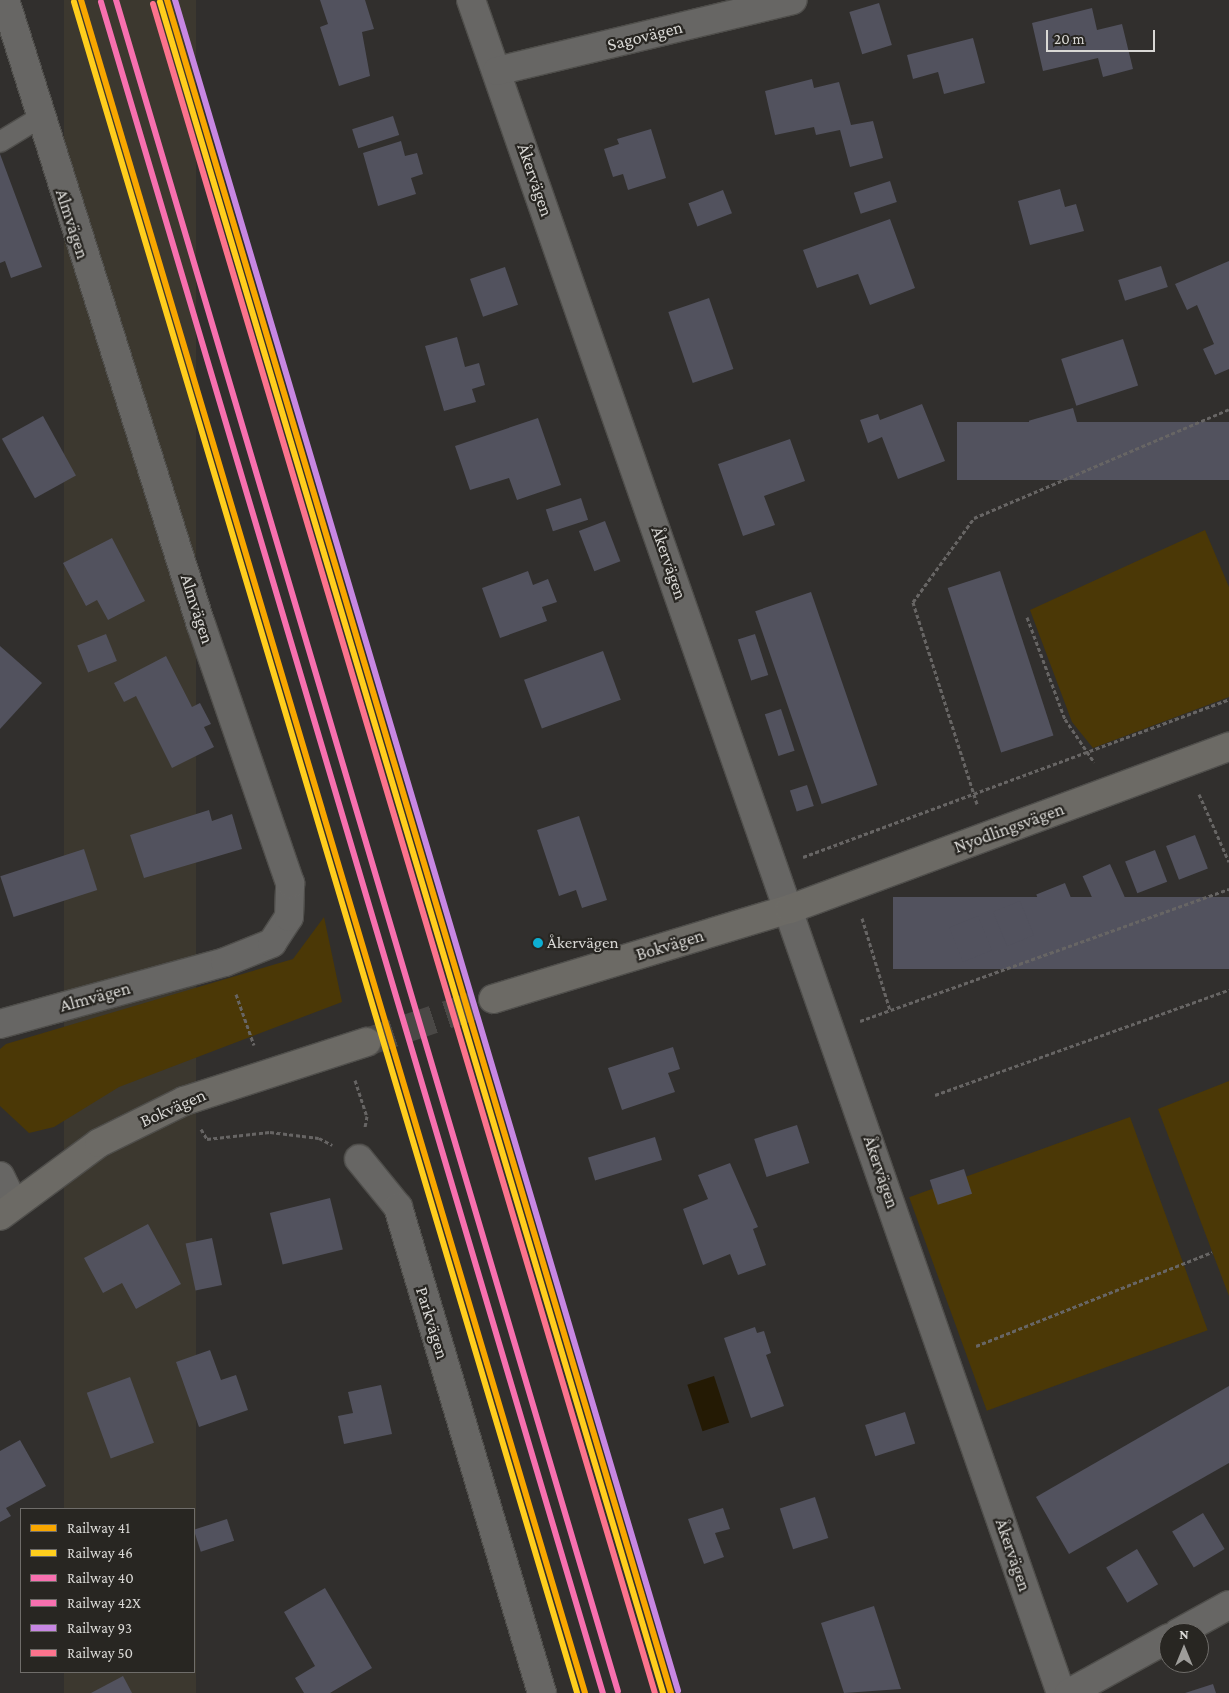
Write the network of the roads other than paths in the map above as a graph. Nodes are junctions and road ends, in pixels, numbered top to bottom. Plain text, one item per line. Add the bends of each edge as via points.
1 (5, 0) edge
2 (471, 0) edge
3 (793, 0) edge
4 (497, 71) junction
5 (39, 118) junction
6 (0, 142) edge
7 (1229, 747) edge
8 (790, 909) junction
9 (494, 999) tunnel mouth
10 (0, 1024) edge
11 (356, 1045) tunnel mouth
12 (359, 1159) road end
13 (0, 1176) edge
14 (6, 1210) edge
15 (1229, 1605) edge
16 (1196, 1623) edge
17 (1159, 1644) edge
18 (542, 1693) edge
19 (1061, 1693) edge
20 (1069, 1693) edge

1 - 5 street, Almvägen
2 - 4 street, Åkervägen
3 - 4 street, Sagovägen
4 - 8 street, Åkervägen
5 - 6 lane
5 - 10 street, Almvägen via 202,625 290,883 289,917 272,943 225,962
7 - 8 street, Nyodlingsvägen
8 - 9 street, Bokvägen
8 - 19 street, Åkervägen
11 - 14 street, Bokvägen via 184,1101 100,1143
12 - 18 street, Parkvägen via 398,1207
13 - 14 street
15 - 16 street
17 - 20 street

